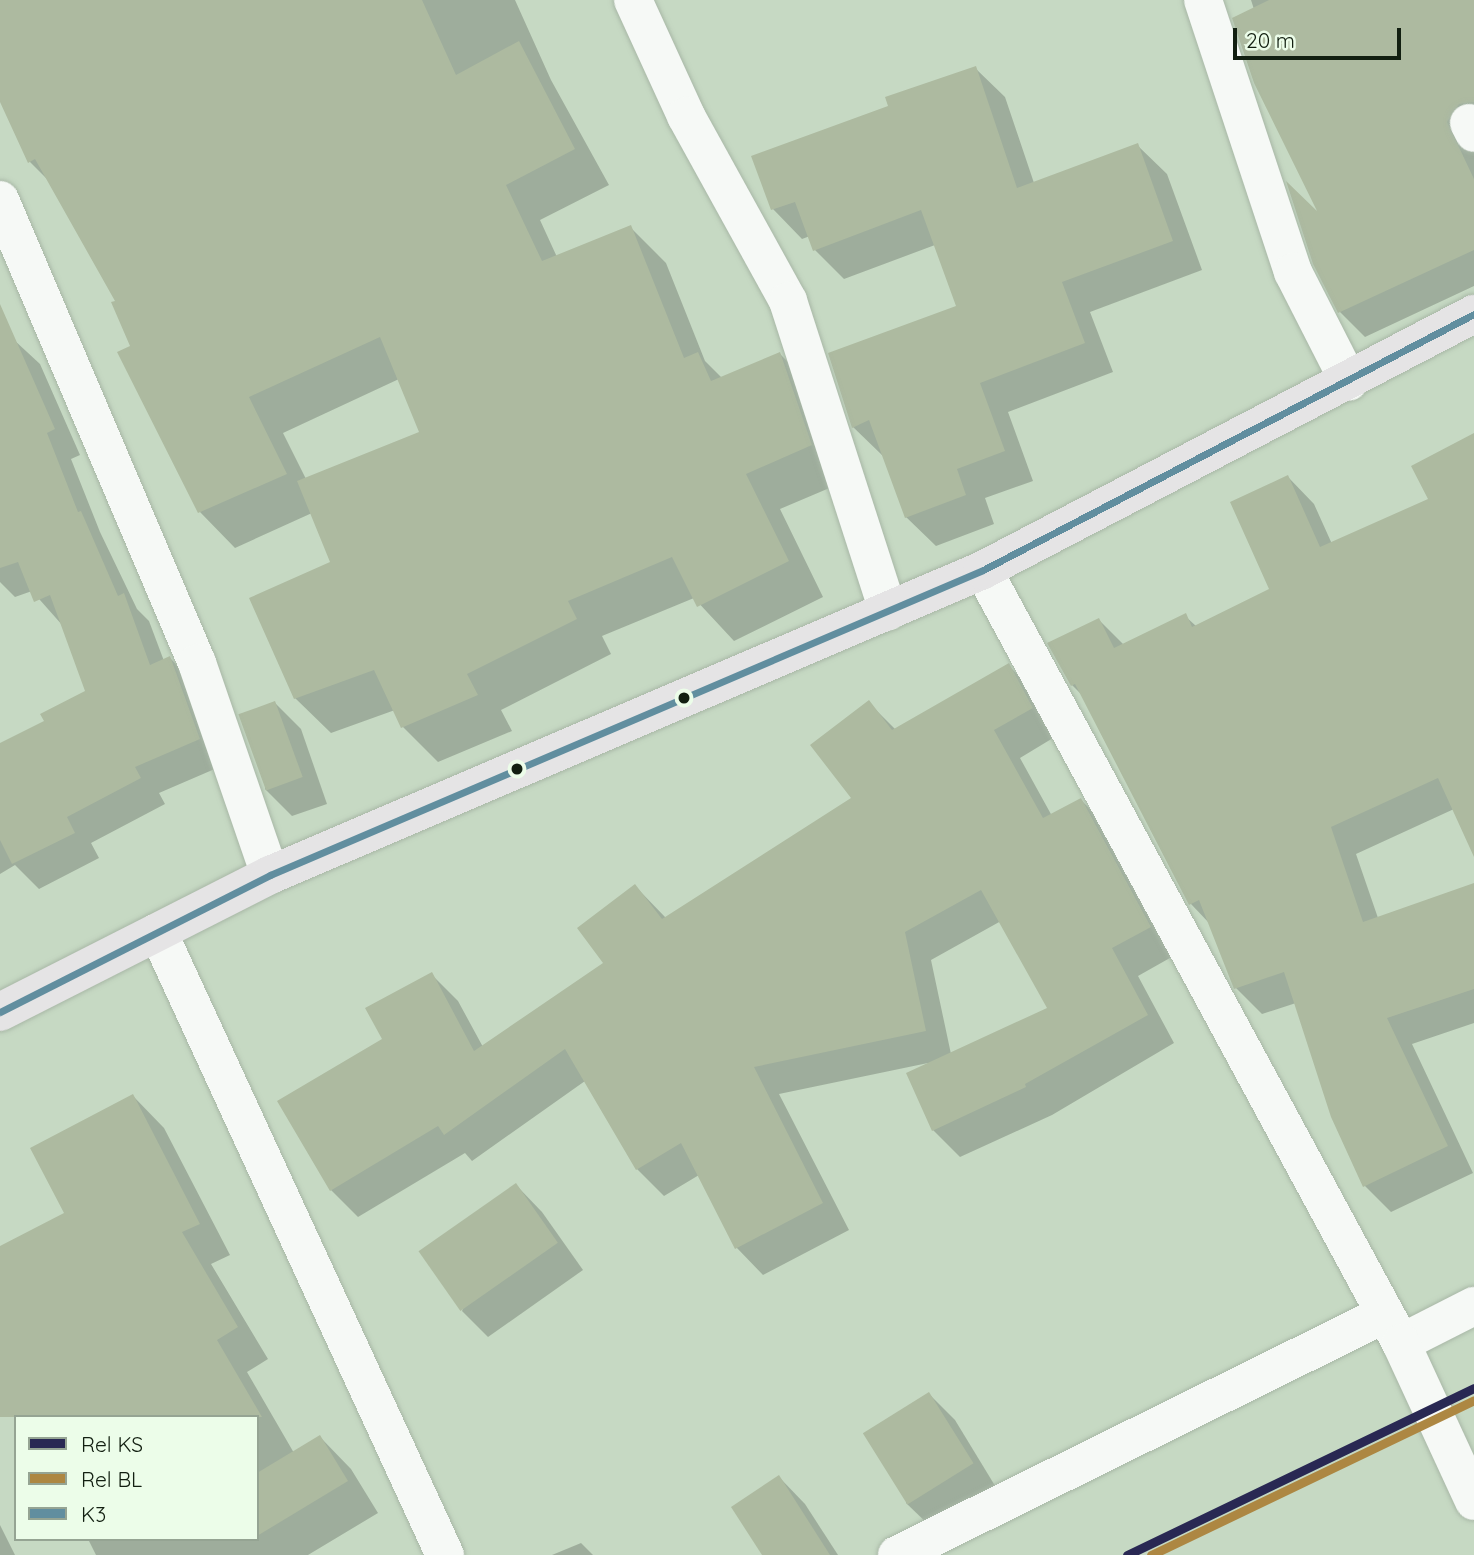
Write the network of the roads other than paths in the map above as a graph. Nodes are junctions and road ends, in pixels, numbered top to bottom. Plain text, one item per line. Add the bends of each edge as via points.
1 (633, 0) edge
2 (1203, 0) edge
3 (0, 200) edge
4 (1474, 314) edge
5 (1349, 382) junction
6 (983, 570) junction
7 (888, 611) junction
8 (270, 874) junction
9 (158, 932) junction
10 (0, 1012) edge
11 (1474, 1306) edge
12 (1393, 1328) junction
13 (1473, 1497) edge
14 (445, 1555) edge
15 (897, 1555) edge

1 - 7 street via 686,116 788,301
2 - 5 street via 1293,272
3 - 8 street via 197,663
4 - 5 main road
5 - 6 main road
6 - 7 main road
6 - 12 street
7 - 8 main road
8 - 9 main road
9 - 10 main road
9 - 14 street
11 - 12 street
12 - 13 street
12 - 15 street

